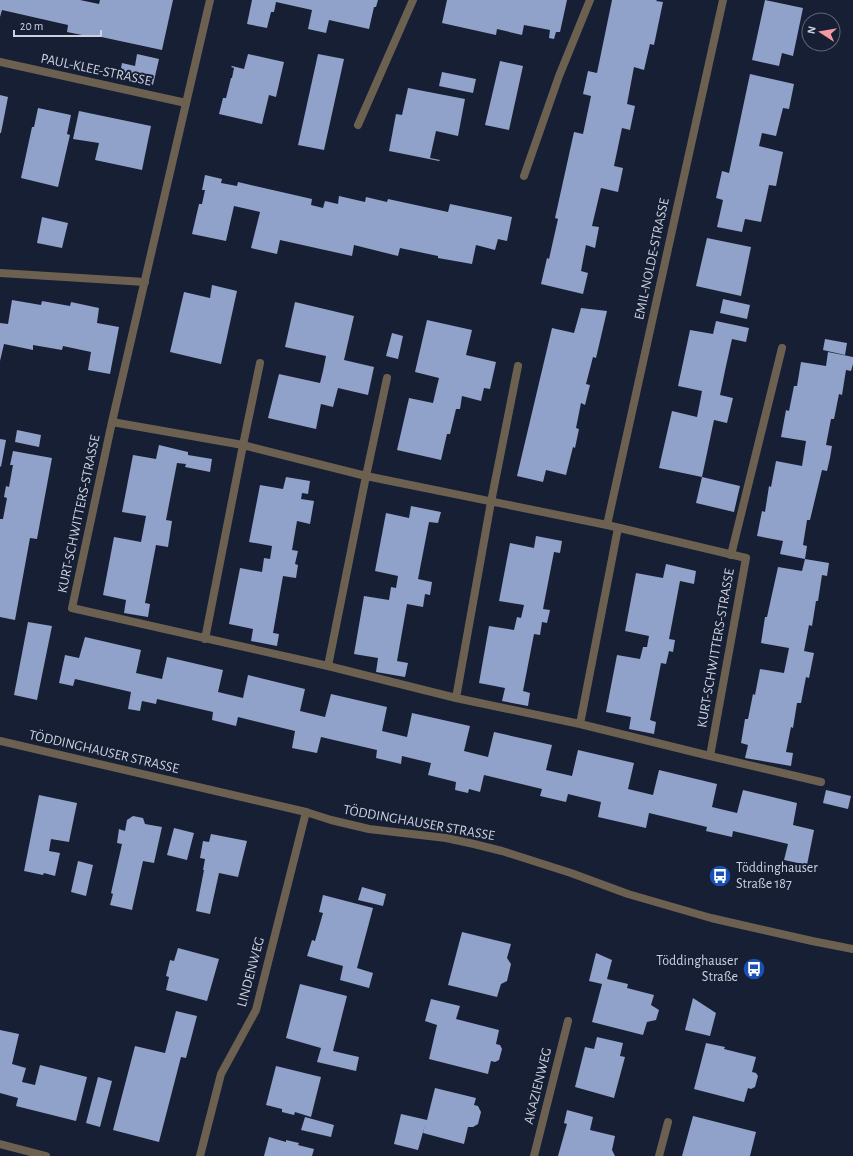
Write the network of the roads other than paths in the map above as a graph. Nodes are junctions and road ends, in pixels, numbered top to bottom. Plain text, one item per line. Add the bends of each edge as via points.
1 (210, 0) edge
2 (413, 0) edge
3 (590, 0) edge
4 (723, 0) edge
5 (0, 62) edge
6 (186, 103) junction
7 (358, 125) dead end
8 (524, 176) dead end
9 (0, 273) edge
10 (144, 282) junction
11 (782, 348) dead end
12 (260, 364) dead end
13 (518, 366) dead end
14 (387, 378) dead end
15 (112, 422) junction
16 (243, 445) junction
17 (366, 476) junction
18 (491, 502) junction
19 (607, 525) junction
20 (618, 528) junction
21 (731, 555) junction
22 (205, 639) junction
23 (328, 666) junction
24 (456, 698) junction
25 (580, 724) junction
26 (0, 741) edge
27 (710, 756) junction
28 (821, 782) dead end
29 (306, 812) junction
30 (853, 950) edge
31 (568, 1021) dead end
32 (668, 1122) dead end
33 (0, 1144) edge
34 (46, 1156) edge
35 (200, 1156) edge
36 (534, 1156) edge
37 (658, 1156) edge

1 - 6 street
2 - 7 street
3 - 8 street via 559,76
4 - 19 street, EMIL-NOLDE-STRASSE
5 - 6 street, PAUL-KLEE-STRASSE
6 - 10 street
9 - 10 street
10 - 15 street
11 - 21 street, KURT-SCHWITTERS-STRASSE
12 - 16 street
13 - 18 street
14 - 17 street
15 - 16 street, KURT-SCHWITTERS-STRASSE
15 - 22 street, KURT-SCHWITTERS-STRASSE via 72,608
16 - 17 street, KURT-SCHWITTERS-STRASSE
16 - 22 street
17 - 18 street, KURT-SCHWITTERS-STRASSE
17 - 23 street
18 - 19 street, KURT-SCHWITTERS-STRASSE
18 - 24 street
19 - 20 street, KURT-SCHWITTERS-STRASSE
20 - 21 street, KURT-SCHWITTERS-STRASSE
20 - 25 street
21 - 27 street, KURT-SCHWITTERS-STRASSE via 746,558
22 - 23 street, KURT-SCHWITTERS-STRASSE
23 - 24 street, KURT-SCHWITTERS-STRASSE
24 - 25 street, KURT-SCHWITTERS-STRASSE
25 - 27 street, KURT-SCHWITTERS-STRASSE
26 - 29 street, TÖDDINGHAUSER STRASSE
27 - 28 street, KURT-SCHWITTERS-STRASSE
29 - 30 street, TÖDDINGHAUSER STRASSE via 369,830 446,838 502,851 628,894 712,918
29 - 35 street, LINDENWEG via 256,1010 221,1074
31 - 36 street, AKAZIENWEG
32 - 37 street
33 - 34 street

